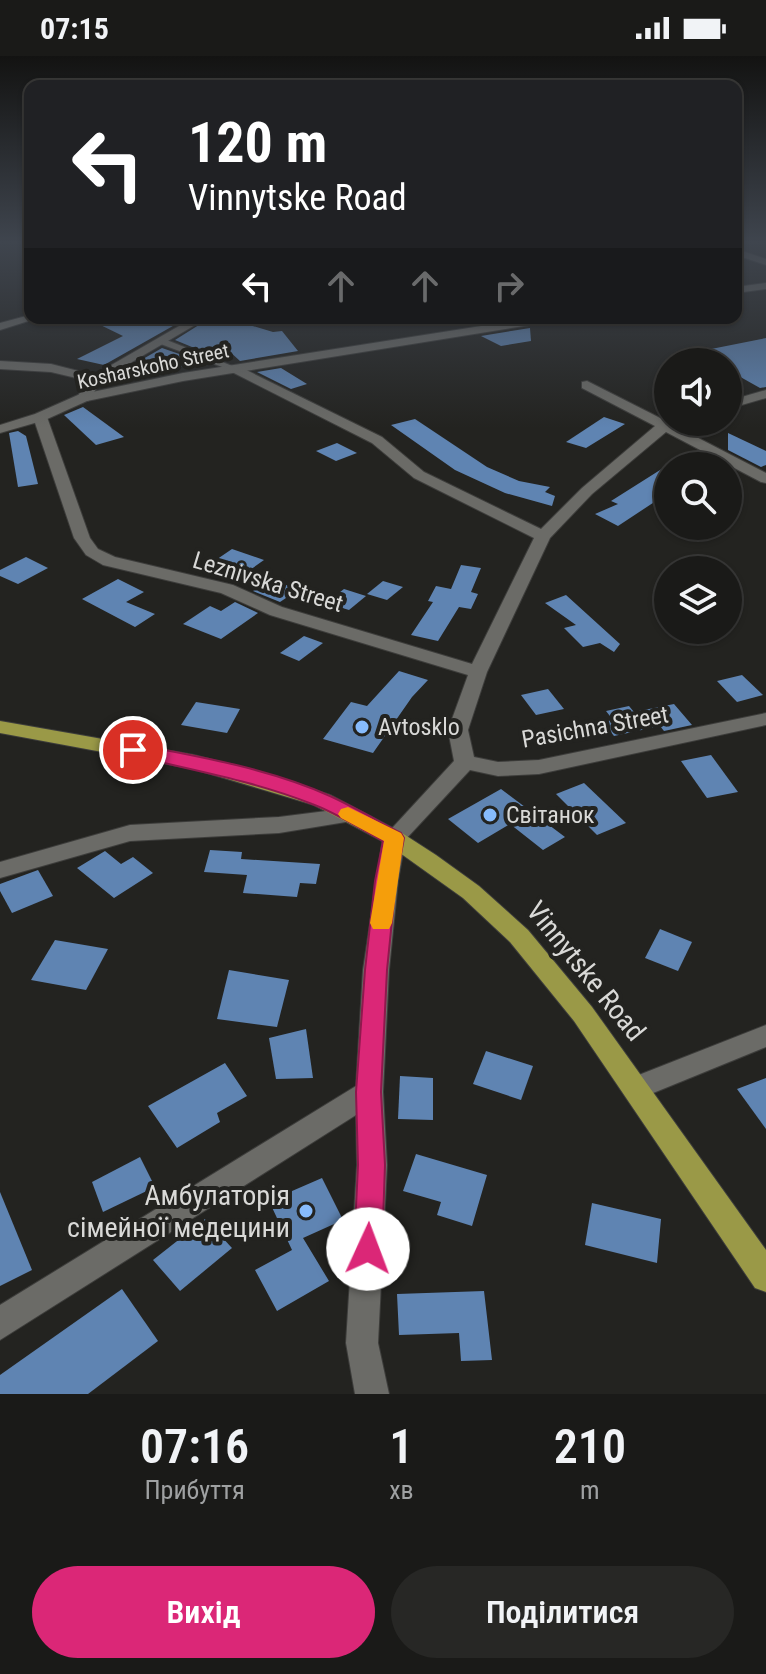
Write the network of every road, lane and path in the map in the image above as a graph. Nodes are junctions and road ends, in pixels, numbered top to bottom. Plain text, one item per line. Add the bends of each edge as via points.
1 (24, 320) edge
2 (191, 324) edge
3 (510, 324) edge
4 (0, 327) edge
5 (161, 341) junction
6 (0, 365) edge
7 (236, 369) junction
8 (96, 379) junction
9 (587, 385) dead end
10 (766, 394) edge
11 (83, 398) junction
12 (742, 401) edge
13 (654, 416) edge
14 (40, 417) junction
15 (0, 429) edge
16 (656, 436) edge
17 (692, 436) edge
18 (766, 479) edge
19 (543, 536) junction
20 (478, 672) junction
21 (766, 719) edge
22 (0, 727) edge
23 (465, 762) junction
24 (350, 815) junction
25 (394, 838) junction
26 (0, 870) edge
27 (766, 1036) edge
28 (636, 1088) junction
29 (369, 1092) junction
30 (766, 1277) edge
31 (0, 1324) edge
32 (372, 1394) edge

1 - 4 street
2 - 5 street
3 - 7 street, Kosharskoho Street
5 - 7 lane
5 - 8 street
6 - 8 street via 51,368
7 - 11 street, Kosharskoho Street
7 - 19 street via 377,440 419,475
8 - 11 street
9 - 13 street
10 - 12 street
11 - 14 street, Kosharskoho Street
14 - 15 street, Kosharskoho Street
14 - 20 street, Leznivska Street via 82,538 92,552 132,569 227,589 276,611
16 - 19 street via 587,491
17 - 18 street
19 - 20 street
20 - 23 street via 458,730
21 - 23 street, Pasichna Street via 539,767 498,769
22 - 24 main road, Vinnytske Road via 194,762 292,789
23 - 25 street
24 - 25 main road, Vinnytske Road
24 - 26 street via 279,825 130,833
25 - 28 main road, Vinnytske Road via 471,892 519,936
25 - 29 street via 376,970
27 - 28 street
28 - 30 main road, Vinnytske Road
29 - 31 street
29 - 32 street via 372,1165 362,1343

